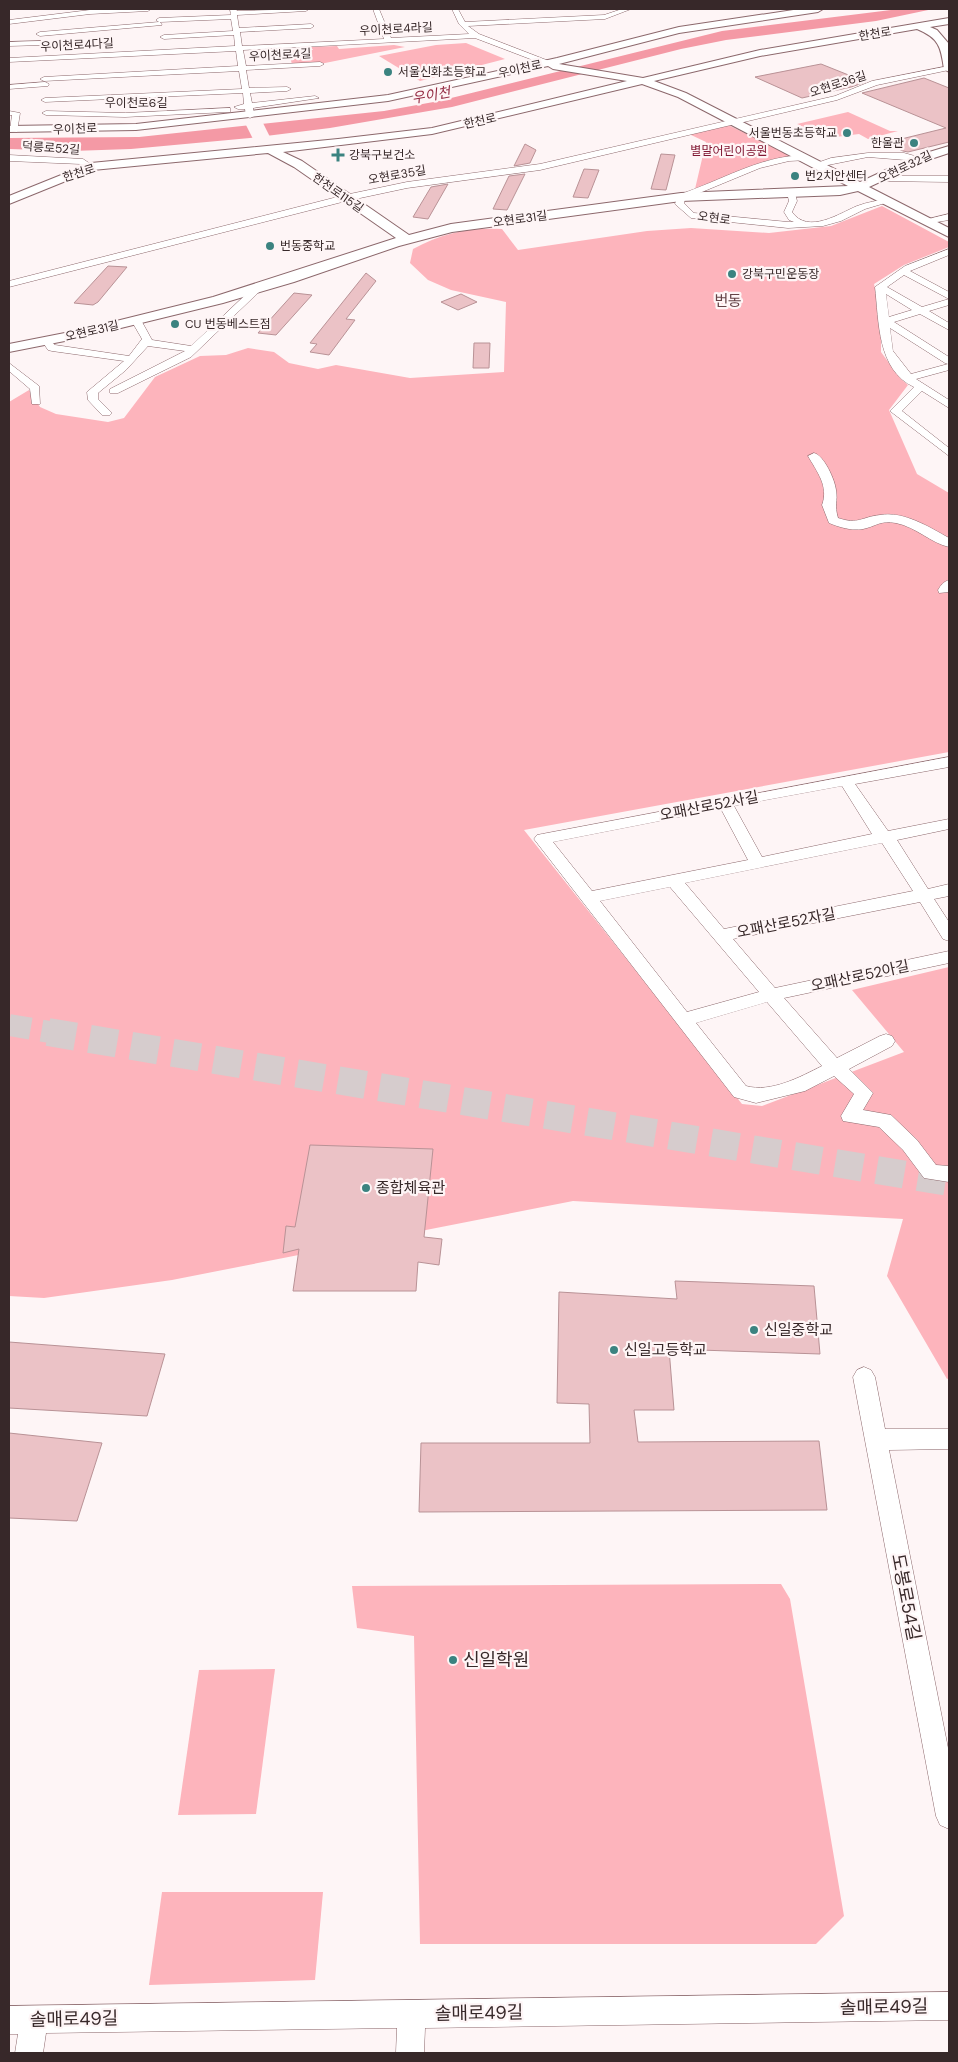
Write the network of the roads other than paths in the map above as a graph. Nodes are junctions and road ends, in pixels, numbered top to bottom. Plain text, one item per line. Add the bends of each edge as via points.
1 (148, 9) edge
2 (306, 9) edge
3 (376, 9) edge
4 (456, 9) edge
5 (628, 9) edge
6 (810, 9) edge
7 (90, 10) edge
8 (157, 10) dead end
9 (485, 16) dead end
10 (308, 18) junction
11 (253, 20) dead end
12 (244, 21) dead end
13 (949, 21) edge
14 (9, 22) edge
15 (92, 22) junction
16 (491, 22) junction
17 (160, 24) junction
18 (462, 24) junction
19 (144, 25) junction
20 (311, 26) junction
21 (920, 27) junction
22 (236, 28) edge
23 (93, 31) junction
24 (38, 33) junction
25 (148, 36) dead end
26 (476, 36) junction
27 (164, 37) junction
28 (247, 38) dead end
29 (94, 40) dead end
30 (389, 41) junction
31 (50, 43) dead end
32 (9, 44) edge
33 (316, 44) junction
34 (108, 49) dead end
35 (165, 49) junction
36 (948, 50) edge
37 (146, 52) junction
38 (44, 58) junction
39 (9, 60) edge
40 (191, 61) junction
41 (320, 64) dead end
42 (546, 64) junction
43 (949, 68) edge
44 (242, 69) junction
45 (222, 70) junction
46 (117, 75) junction
47 (98, 76) junction
48 (9, 78) edge
49 (195, 80) dead end
50 (642, 80) junction
51 (130, 85) dead end
52 (154, 85) dead end
53 (105, 86) dead end
54 (177, 86) dead end
55 (9, 87) edge
56 (46, 87) junction
57 (168, 89) junction
58 (287, 89) dead end
59 (246, 91) junction
60 (201, 92) junction
61 (154, 94) junction
62 (140, 98) junction
63 (315, 98) dead end
64 (9, 113) edge
65 (46, 113) junction
66 (129, 115) junction
67 (252, 117) junction
68 (171, 119) junction
69 (735, 122) junction
70 (136, 127) junction
71 (11, 130) edge
72 (47, 130) junction
73 (265, 145) junction
74 (949, 149) edge
75 (9, 158) edge
76 (805, 158) junction
77 (818, 164) junction
78 (923, 164) junction
79 (91, 167) junction
80 (949, 174) edge
81 (949, 178) edge
82 (881, 180) junction
83 (862, 187) junction
84 (791, 193) junction
85 (681, 196) junction
86 (345, 198) junction
87 (9, 200) edge
88 (888, 201) junction
89 (949, 217) edge
90 (925, 220) junction
91 (806, 224) junction
92 (949, 233) edge
93 (406, 239) junction
94 (949, 252) edge
95 (934, 258) junction
96 (949, 266) edge
97 (903, 271) junction
98 (9, 284) edge
99 (880, 287) junction
100 (258, 288) junction
101 (949, 296) edge
102 (949, 302) edge
103 (919, 311) junction
104 (136, 320) junction
105 (886, 321) junction
106 (949, 327) edge
107 (47, 341) junction
108 (145, 342) junction
109 (9, 348) edge
110 (194, 350) junction
111 (131, 359) junction
112 (949, 361) edge
113 (9, 366) edge
114 (949, 367) edge
115 (909, 378) junction
116 (921, 386) junction
117 (114, 391) dead end
118 (36, 402) dead end
119 (949, 405) edge
120 (106, 413) dead end
121 (949, 453) edge
122 (814, 456) dead end
123 (949, 543) edge
124 (949, 762) edge
125 (846, 781) junction
126 (725, 802) junction
127 (949, 824) edge
128 (884, 836) junction
129 (757, 862) junction
130 (673, 880) junction
131 (949, 890) edge
132 (924, 896) junction
133 (587, 898) junction
134 (949, 935) edge
135 (720, 936) junction
136 (949, 957) edge
137 (771, 996) junction
138 (683, 1020) junction
139 (886, 1041) dead end
140 (838, 1068) junction
141 (949, 1174) edge
142 (864, 1377) dead end
143 (949, 1439) edge
144 (876, 1440) junction
145 (944, 1763) edge
146 (949, 1816) edge
147 (949, 2006) edge
148 (411, 2014) junction
149 (22, 2020) edge
150 (29, 2053) edge
151 (410, 2053) edge

1 - 7 street
2 - 10 street
2 - 22 street, 우이천로4길
3 - 30 street
4 - 18 street
5 - 16 street via 605,17 532,17
6 - 42 street, 우이천로 via 680,30
7 - 15 street
7 - 24 street
8 - 17 street
9 - 16 street
10 - 11 street
10 - 20 street
12 - 22 street, 우이천로4길
13 - 21 street, 한천로
14 - 24 street
15 - 23 street
15 - 24 street
16 - 18 street
17 - 19 street
17 - 22 street, 우이천로4길
17 - 22 street, 우이천로4길 via 176,16 202,15
17 - 27 street
18 - 26 street
19 - 23 street
19 - 25 street
20 - 22 street, 우이천로4길
20 - 33 street
21 - 36 street via 933,32
21 - 50 street, 한천로 via 760,52
22 - 27 street, 우이천로4길
22 - 28 street, 우이천로4길
22 - 33 street, 우이천로4라길
22 - 35 street, 우이천로4길
22 - 40 street, 우이천로4다길
22 - 44 street, 우이천로4길
23 - 24 street
23 - 29 street
24 - 31 street
24 - 32 street
24 - 38 street
26 - 30 street, 우이천로4라길
26 - 42 street
27 - 35 street
30 - 33 street, 우이천로4라길
34 - 37 street, 우이천로4다길 via 146,48
35 - 37 street, 우이천로4다길
35 - 40 street, 우이천로4다길
36 - 43 street
37 - 38 street, 우이천로4다길
38 - 39 street, 우이천로4다길
38 - 56 street
40 - 45 street
40 - 46 street
41 - 44 street, 우이천로4길
42 - 50 street
42 - 67 street, 우이천로 via 388,98
43 - 69 street, 오현로36길 via 884,81 838,98
44 - 45 street
44 - 59 street, 우이천로4길
45 - 49 street
46 - 47 street
46 - 51 street
47 - 53 street
47 - 56 street
48 - 56 street
50 - 69 street, 오현로 via 682,95
50 - 73 street, 한천로 via 441,130 380,139
52 - 57 street
54 - 57 street
55 - 56 street
56 - 62 street via 87,98 86,104
56 - 65 street
57 - 61 street
58 - 59 street
59 - 60 street
59 - 67 street, 우이천로4길
60 - 61 street
60 - 62 street via 215,102 154,105 155,101
61 - 62 street
62 - 66 street via 134,112
63 - 67 street
64 - 71 street, 우이천로 via 16,113
65 - 66 street, 우이천로6길
65 - 72 street
66 - 68 street, 우이천로6길
66 - 70 street
67 - 68 street, 우이천로 via 228,112
68 - 70 street, 우이천로
69 - 76 street, 오현로
69 - 86 street, 오현로35길 via 540,167 406,185
70 - 72 street, 우이천로
71 - 72 street, 우이천로
73 - 79 street, 한천로
73 - 86 street, 한천로115길
74 - 78 street, 오현로32길
75 - 79 street, 덕릉로52길 via 70,160
76 - 77 street, 오현로
76 - 85 street, 오현로 via 776,159 704,190
77 - 78 street via 865,154 898,154
77 - 83 street, 오현로
78 - 80 street
78 - 82 street, 오현로32길
79 - 87 street, 한천로
81 - 82 street
82 - 83 street, 오현로32길
83 - 84 street, 오현로31길
83 - 88 street, 오현로
84 - 85 street, 오현로31길
84 - 91 street via 793,201 788,212 792,218
85 - 91 street, 오현로 via 680,204 691,215
85 - 93 street, 오현로31길 via 462,227
86 - 93 street, 한천로115길
86 - 98 street, 오현로35길
88 - 90 street, 오현로
88 - 91 street, 오현로 via 862,207 838,219
89 - 90 street
90 - 92 street, 오현로
93 - 100 street, 오현로31길
94 - 95 street
95 - 96 street
95 - 97 street
97 - 99 street
97 - 101 street
99 - 103 street
99 - 105 street
100 - 104 street, 오현로31길
100 - 110 street, 오현로31길
102 - 103 street
103 - 105 street
103 - 106 street
104 - 107 street, 오현로31길
104 - 108 street, 오현로31길 via 147,339
105 - 112 street
105 - 115 street via 888,351
107 - 109 street, 오현로31길
107 - 111 street, 오현로31길 via 52,348
108 - 110 street
108 - 111 street
110 - 117 street, 오현로31길
111 - 120 street via 92,392 94,400
113 - 118 street via 35,388
114 - 115 street
115 - 116 street
116 - 119 street
116 - 121 street via 896,411
122 - 123 street via 831,486 833,497 828,505 833,520 848,526 884,518 912,522
124 - 125 street, 오패산로52사길
125 - 126 street, 오패산로52사길
125 - 128 street
126 - 129 street
126 - 133 street, 오패산로52사길 via 542,839
127 - 128 street
128 - 129 street
128 - 132 street
129 - 130 street
130 - 133 street
130 - 135 street, 오패산로52자길
131 - 132 street, 오패산로52자길
132 - 134 street
132 - 135 street, 오패산로52자길
133 - 138 street, 오패산로52사길
135 - 137 street
136 - 137 street, 오패산로52아길
137 - 138 street, 오패산로52아길
137 - 140 street via 824,1057
138 - 140 street, 오패산로52사길 via 740,1092 756,1096 790,1088
139 - 140 street, 오패산로52사길
140 - 141 street via 864,1093 850,1116 884,1120 910,1144 931,1172
142 - 144 street, 도봉로54길
143 - 144 street
144 - 145 street, 도봉로54길
145 - 146 street, 도봉로54길
147 - 148 street, 솔매로49길
148 - 149 street, 솔매로49길
148 - 151 street
149 - 150 street

